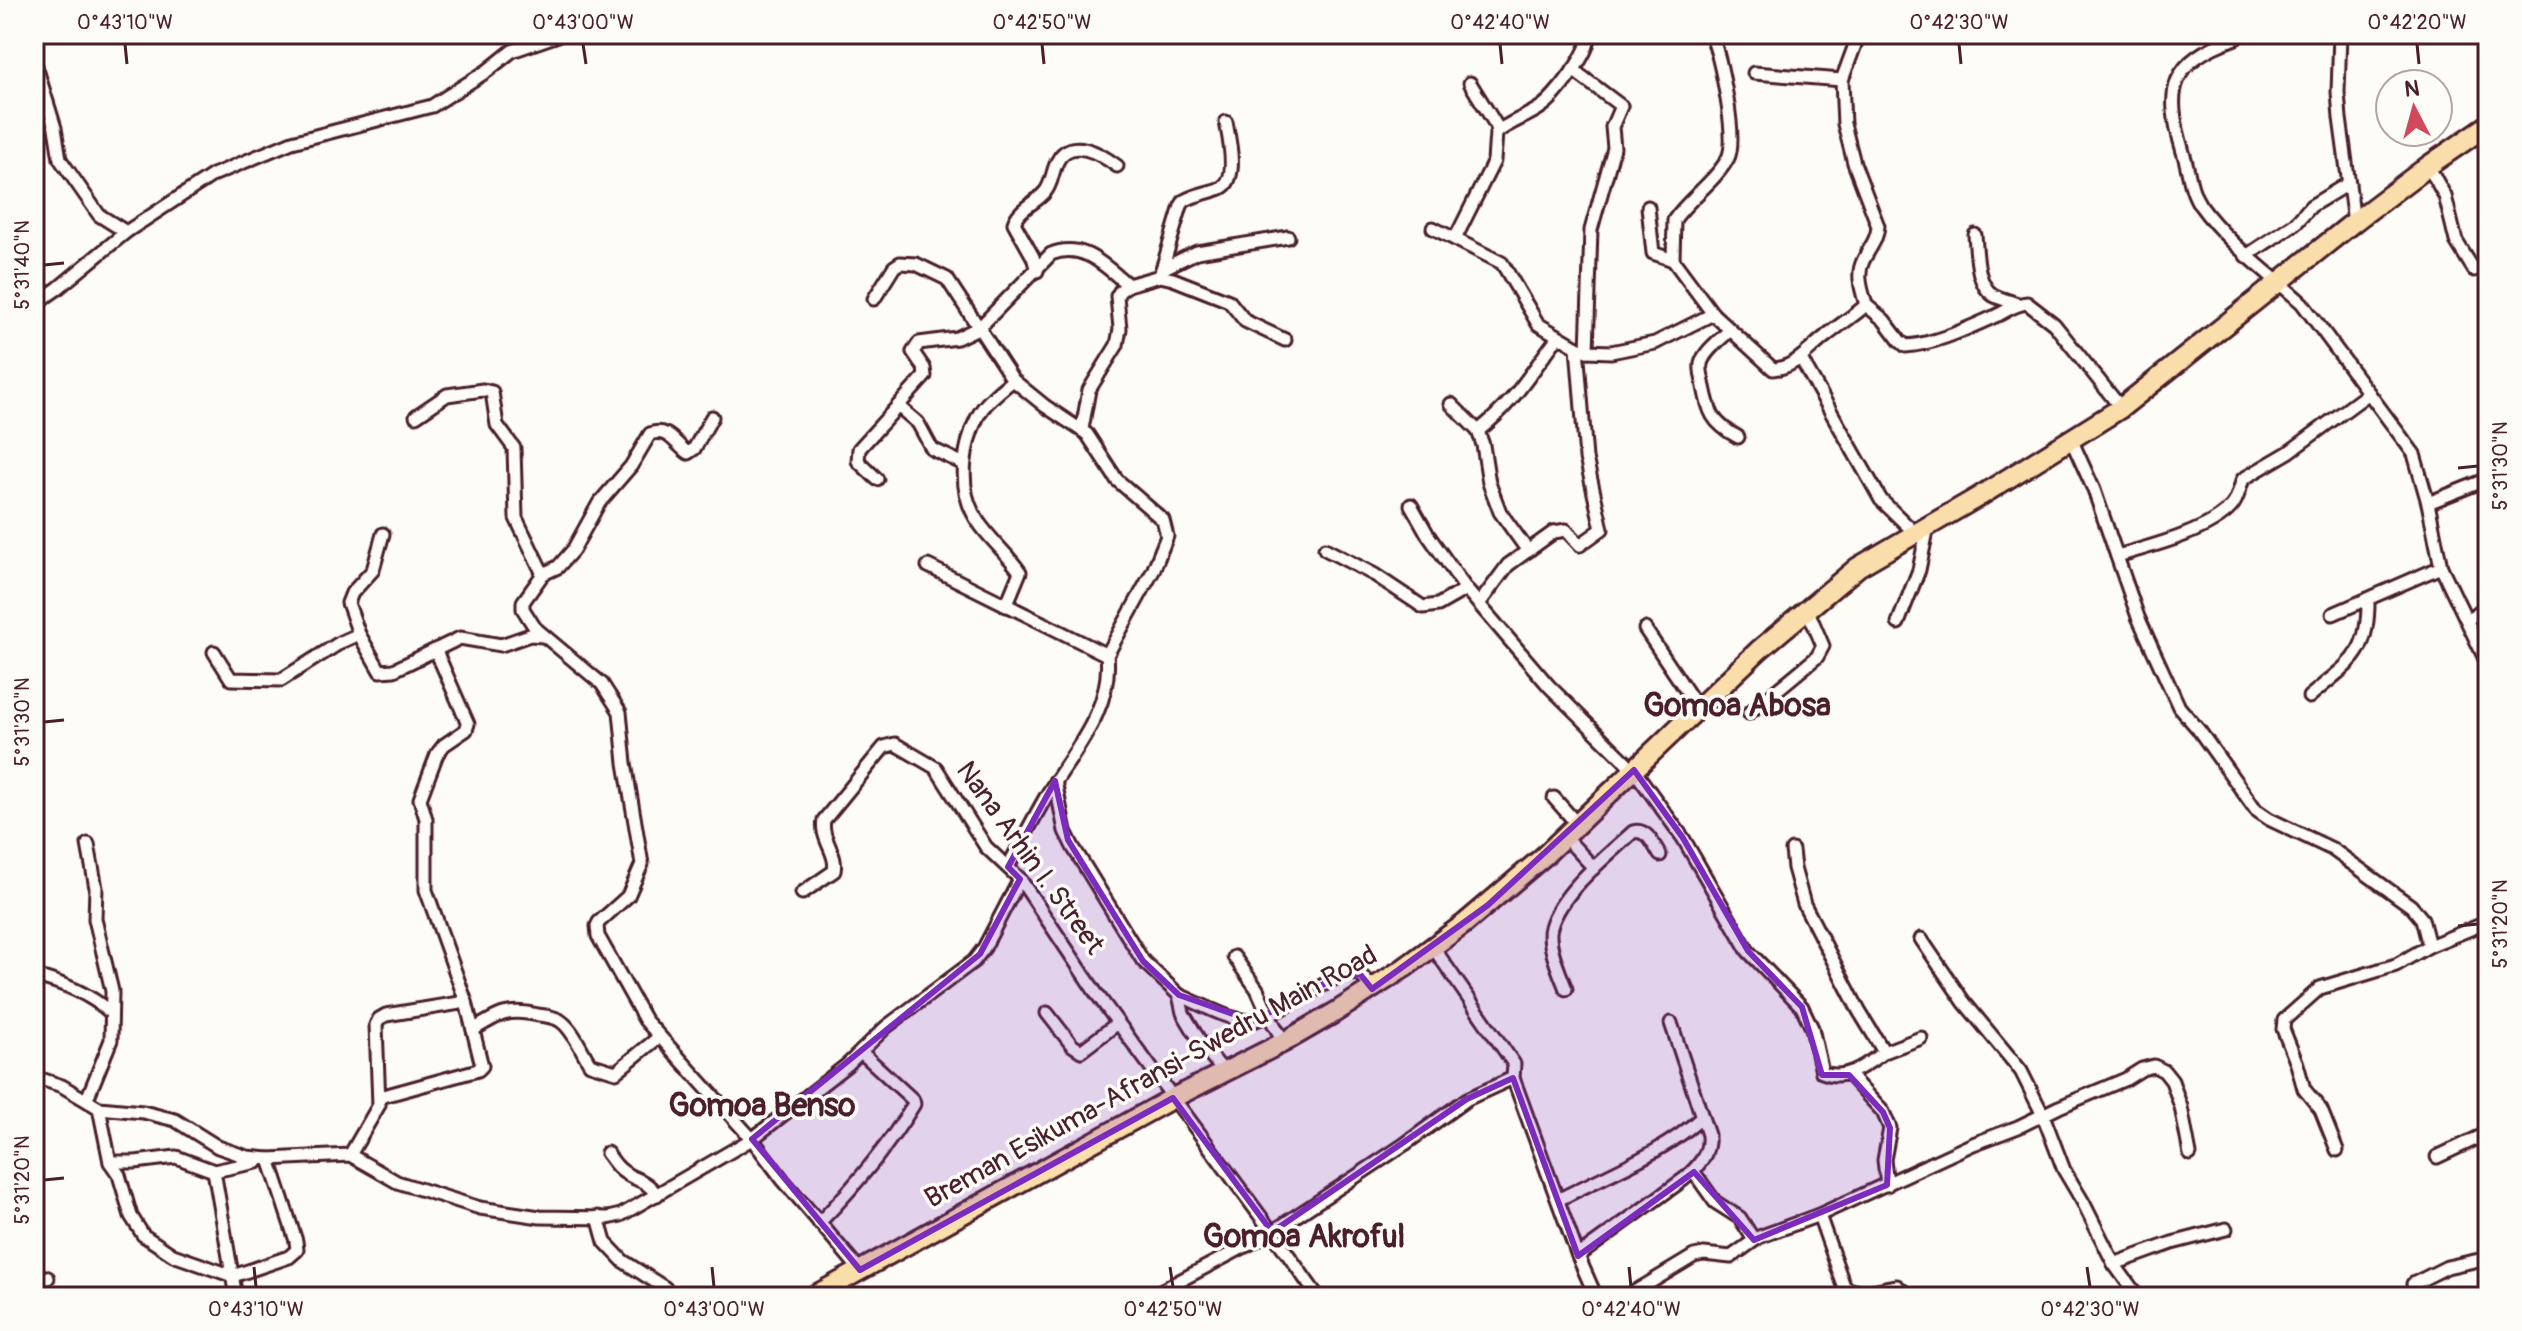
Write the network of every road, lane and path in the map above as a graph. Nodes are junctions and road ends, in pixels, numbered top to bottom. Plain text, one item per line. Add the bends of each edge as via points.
1 (561, 34) edge
2 (1589, 34) edge
3 (1711, 34) edge
4 (1859, 34) edge
5 (2340, 34) edge
6 (2236, 38) dead end
7 (36, 66) edge
8 (1573, 70) junction
9 (1754, 73) dead end
10 (1842, 80) junction
11 (1470, 83) dead end
12 (1226, 122) dead end
13 (2488, 125) edge
14 (1499, 130) junction
15 (1117, 166) dead end
16 (2428, 166) junction
17 (2349, 183) junction
18 (1648, 207) dead end
19 (2354, 222) junction
20 (1433, 228) dead end
21 (126, 232) junction
22 (1975, 235) dead end
23 (1288, 237) dead end
24 (1455, 239) junction
25 (2246, 256) junction
26 (1673, 260) junction
27 (2474, 270) dead end
28 (1037, 271) junction
29 (1161, 273) junction
30 (2280, 283) junction
31 (1128, 285) junction
32 (874, 299) dead end
33 (2017, 304) junction
34 (34, 305) edge
35 (1866, 305) junction
36 (1713, 314) junction
37 (980, 327) junction
38 (1730, 330) junction
39 (1558, 337) junction
40 (1285, 340) dead end
41 (1582, 349) junction
42 (1801, 359) junction
43 (1013, 380) junction
44 (2369, 393) junction
45 (1451, 404) dead end
46 (898, 406) junction
47 (2121, 408) junction
48 (416, 416) dead end
49 (712, 417) dead end
50 (1082, 429) junction
51 (1478, 431) junction
52 (1738, 437) dead end
53 (2071, 439) junction
54 (964, 464) junction
55 (877, 479) dead end
56 (2488, 479) edge
57 (2428, 503) junction
58 (1411, 505) dead end
59 (1922, 529) junction
60 (383, 534) dead end
61 (1325, 549) dead end
62 (1528, 551) junction
63 (2117, 556) junction
64 (928, 566) dead end
65 (2441, 567) junction
66 (543, 574) junction
67 (1466, 589) junction
68 (2368, 599) junction
69 (1479, 604) junction
70 (1006, 606) junction
71 (2488, 606) edge
72 (1808, 611) junction
73 (2333, 614) dead end
74 (2468, 619) junction
75 (1898, 623) dead end
76 (1645, 629) dead end
77 (359, 634) junction
78 (544, 636) junction
79 (436, 651) junction
80 (214, 652) dead end
81 (1107, 655) junction
82 (2488, 665) edge
83 (2309, 697) dead end
84 (1698, 708) junction
85 (1749, 713) dead end
86 (1634, 770) junction
87 (1055, 781) junction
88 (1554, 798) dead end
89 (1571, 831) junction
90 (88, 844) dead end
91 (1792, 850) dead end
92 (1660, 855) dead end
93 (1008, 867) junction
94 (1594, 868) junction
95 (1020, 879) junction
96 (802, 893) dead end
97 (2488, 922) edge
98 (1921, 939) dead end
99 (2429, 946) junction
100 (1433, 947) junction
101 (1234, 957) dead end
102 (34, 976) edge
103 (1372, 989) junction
104 (1566, 989) dead end
105 (1179, 995) junction
106 (466, 1002) junction
107 (110, 1012) junction
108 (1047, 1013) dead end
109 (1269, 1016) junction
110 (1118, 1023) junction
111 (1671, 1023) dead end
112 (473, 1030) junction
113 (659, 1037) junction
114 (1921, 1038) dead end
115 (1284, 1042) junction
116 (861, 1052) junction
117 (1884, 1052) junction
118 (1223, 1071) junction
119 (1849, 1075) junction
120 (1513, 1078) junction
121 (34, 1080) edge
122 (380, 1097) junction
123 (1173, 1098) junction
124 (87, 1099) junction
125 (99, 1108) junction
126 (2043, 1115) junction
127 (1702, 1117) junction
128 (2488, 1133) edge
129 (752, 1139) junction
130 (2337, 1150) dead end
131 (607, 1153) dead end
132 (2190, 1154) dead end
133 (350, 1155) junction
134 (2437, 1157) dead end
135 (269, 1159) junction
136 (110, 1162) junction
137 (214, 1171) junction
138 (1693, 1171) junction
139 (1887, 1185) junction
140 (657, 1195) junction
141 (1558, 1200) junction
142 (1819, 1215) junction
143 (598, 1217) junction
144 (819, 1223) junction
145 (2226, 1229) dead end
146 (1272, 1232) junction
147 (1754, 1240) junction
148 (1578, 1256) junction
149 (2488, 1258) edge
150 (2114, 1264) junction
151 (860, 1270) junction
152 (34, 1273) edge
153 (233, 1276) junction
154 (48, 1278) dead end
155 (2413, 1284) dead end
156 (665, 1288) dead end
157 (236, 1297) edge
158 (813, 1297) edge
159 (1149, 1297) edge
160 (1318, 1297) edge
161 (1596, 1297) edge
162 (1626, 1297) edge
163 (1910, 1297) edge
164 (2138, 1297) edge

1 - 21 street via 512,51 432,106 292,142 213,175
2 - 8 street
3 - 26 street via 1723,75 1732,145 1726,161 1674,220
4 - 10 street
5 - 17 street via 2338,92
6 - 25 street via 2211,47 2188,65 2174,85 2172,112 2198,202
7 - 21 street via 60,159 99,215
8 - 14 street via 1543,106
8 - 41 street via 1621,109 1612,127 1614,148 1591,230
9 - 10 street
10 - 35 street via 1844,124 1878,226 1859,277
11 - 14 street
12 - 29 street via 1229,181 1184,201
13 - 16 main road, Breman Esikuma-Afransi-Swedru Main Road
14 - 24 street via 1494,161
15 - 28 street via 1100,153 1081,148 1057,161 1044,194 1014,223
16 - 19 main road, Breman Esikuma-Afransi-Swedru Main Road
16 - 27 street via 2445,196 2456,241
17 - 19 street
17 - 25 street
18 - 26 street via 1653,253
19 - 30 main road, Breman Esikuma-Afransi-Swedru Main Road
20 - 24 street
21 - 34 street
22 - 33 street via 1986,289
23 - 29 street via 1197,252
24 - 39 street via 1502,263 1532,317
25 - 30 street
26 - 36 street
28 - 31 street via 1051,254 1080,250
28 - 37 street
29 - 31 street
29 - 40 street via 1229,301 1245,321
30 - 44 street via 2302,303
30 - 47 main road, Breman Esikuma-Afransi-Swedru Main Road
31 - 50 street via 1117,296 1117,345 1089,390
32 - 37 street via 894,267 916,264 947,279
33 - 35 street via 1955,333 1906,346
33 - 47 street via 2027,303 2054,324
35 - 42 street
36 - 38 street
36 - 41 street via 1655,343 1611,352
37 - 43 street
37 - 46 street via 914,347 925,376
38 - 42 street via 1773,369
38 - 52 street via 1701,363 1701,374 1709,412
39 - 41 street
39 - 51 street via 1500,413
41 - 62 street via 1586,458 1602,529 1580,545 1566,530 1558,530
42 - 59 street via 1881,500
43 - 50 street
43 - 54 street via 978,416
44 - 57 street via 2414,454
44 - 63 street via 2243,479 2236,500 2222,516
45 - 51 street
46 - 54 street via 918,423 932,449
46 - 55 street via 859,449 858,461
47 - 53 main road, Breman Esikuma-Afransi-Swedru Main Road
48 - 66 street via 447,395 492,392 497,425 514,448 516,518
49 - 66 street via 688,453 663,432 650,434 599,503 573,550
50 - 81 street via 1117,480 1157,514 1167,536
51 - 62 street via 1500,512
53 - 59 main road, Breman Esikuma-Afransi-Swedru Main Road
53 - 63 street
54 - 70 street via 971,510 1020,572
56 - 57 street
57 - 65 street
58 - 67 street
59 - 72 main road, Breman Esikuma-Afransi-Swedru Main Road via 1858,567
59 - 75 street via 1919,570
60 - 77 street via 373,570 348,603
61 - 67 street via 1423,607
62 - 69 street via 1508,565
63 - 99 street via 2179,707 2256,810 2343,855 2411,906 2422,919
64 - 70 street
65 - 68 street
65 - 74 street
66 - 78 street via 523,606
67 - 69 street
68 - 73 street
68 - 83 street via 2367,634 2357,655
69 - 86 street via 1549,686
70 - 81 street
71 - 74 street
72 - 84 main road, Breman Esikuma-Afransi-Swedru Main Road
72 - 85 street via 1823,646 1817,657
74 - 82 street
76 - 84 street
77 - 79 street via 380,671
77 - 80 street via 275,681 231,679
78 - 79 street via 501,645 460,638
78 - 113 street via 602,684 620,712 642,860 631,891 597,930 634,1005
79 - 106 street via 468,724 437,754 420,795 426,819 426,890
81 - 87 street via 1101,707
84 - 86 main road, Breman Esikuma-Afransi-Swedru Main Road
86 - 89 main road, Breman Esikuma-Afransi-Swedru Main Road
86 - 119 street via 1683,838 1748,951 1802,1007 1821,1069 1828,1075
87 - 93 street
87 - 105 street via 1068,840 1143,961
88 - 89 street
89 - 94 street
89 - 100 main road, Breman Esikuma-Afransi-Swedru Main Road
90 - 107 street via 96,882 95,919 112,991
91 - 117 street via 1804,904
92 - 94 street via 1637,830
93 - 95 street, Nana Arhin I. Street
93 - 96 street, Nana Arhin I. Street via 986,847 936,768 892,743 824,820 822,829 836,866
94 - 104 street via 1550,931
95 - 110 street, Nana Arhin I. Street
95 - 116 street via 980,954
97 - 99 street
98 - 126 street via 2021,1071
99 - 130 street via 2396,965 2320,988 2282,1024 2304,1089 2321,1110
100 - 103 main road, Breman Esikuma-Afransi-Swedru Main Road
100 - 120 street via 1511,1057
101 - 109 street
102 - 107 street via 97,1000
103 - 109 street via 1360,974 1341,975
103 - 115 main road, Breman Esikuma-Afransi-Swedru Main Road
105 - 109 street via 1247,1020
105 - 118 street via 1183,1013
106 - 112 street
106 - 122 street via 379,1019
107 - 124 street via 111,1040
108 - 110 street via 1081,1051
109 - 115 street
110 - 123 street, Nana Arhin I. Street
111 - 127 street
112 - 113 street via 508,1012 556,1018 590,1064 616,1072
112 - 122 street via 480,1069
113 - 129 street
114 - 117 street
115 - 118 main road, Breman Esikuma-Afransi-Swedru Main Road
116 - 129 street
116 - 144 street via 914,1104 878,1156
117 - 119 street
118 - 123 main road, Breman Esikuma-Afransi-Swedru Main Road
119 - 139 street via 1883,1112 1890,1128 1884,1160
120 - 141 street
120 - 146 street via 1467,1099
121 - 124 street
122 - 133 street
123 - 146 street, Nana Arhin I. Street
123 - 151 main road, Breman Esikuma-Afransi-Swedru Main Road
124 - 125 street
125 - 135 street via 159,1115 234,1154
125 - 136 street
126 - 132 street via 2154,1066 2172,1081
126 - 139 street
126 - 150 street via 2064,1170
127 - 138 street via 1709,1144
127 - 141 street via 1664,1145
128 - 134 street
129 - 140 street
129 - 144 street
131 - 140 street
133 - 135 street
133 - 143 street via 397,1182 480,1208 522,1216
135 - 137 street
135 - 153 street via 297,1250
136 - 137 street via 176,1157
136 - 153 street via 143,1235 173,1255
137 - 153 street
138 - 147 street via 1719,1206 1740,1218
138 - 148 street
139 - 142 street
140 - 143 street via 621,1215
141 - 148 street
142 - 147 street
142 - 163 street via 1844,1286 1860,1293 1897,1286
143 - 156 street via 605,1242 623,1261
144 - 151 street
145 - 150 street
146 - 159 street
146 - 160 street, Nana Arhin I. Street
147 - 162 street via 1731,1257 1694,1256
148 - 161 street
149 - 155 street via 2447,1267
150 - 164 street
151 - 158 main road, Breman Esikuma-Afransi-Swedru Main Road
152 - 154 street
153 - 157 street

